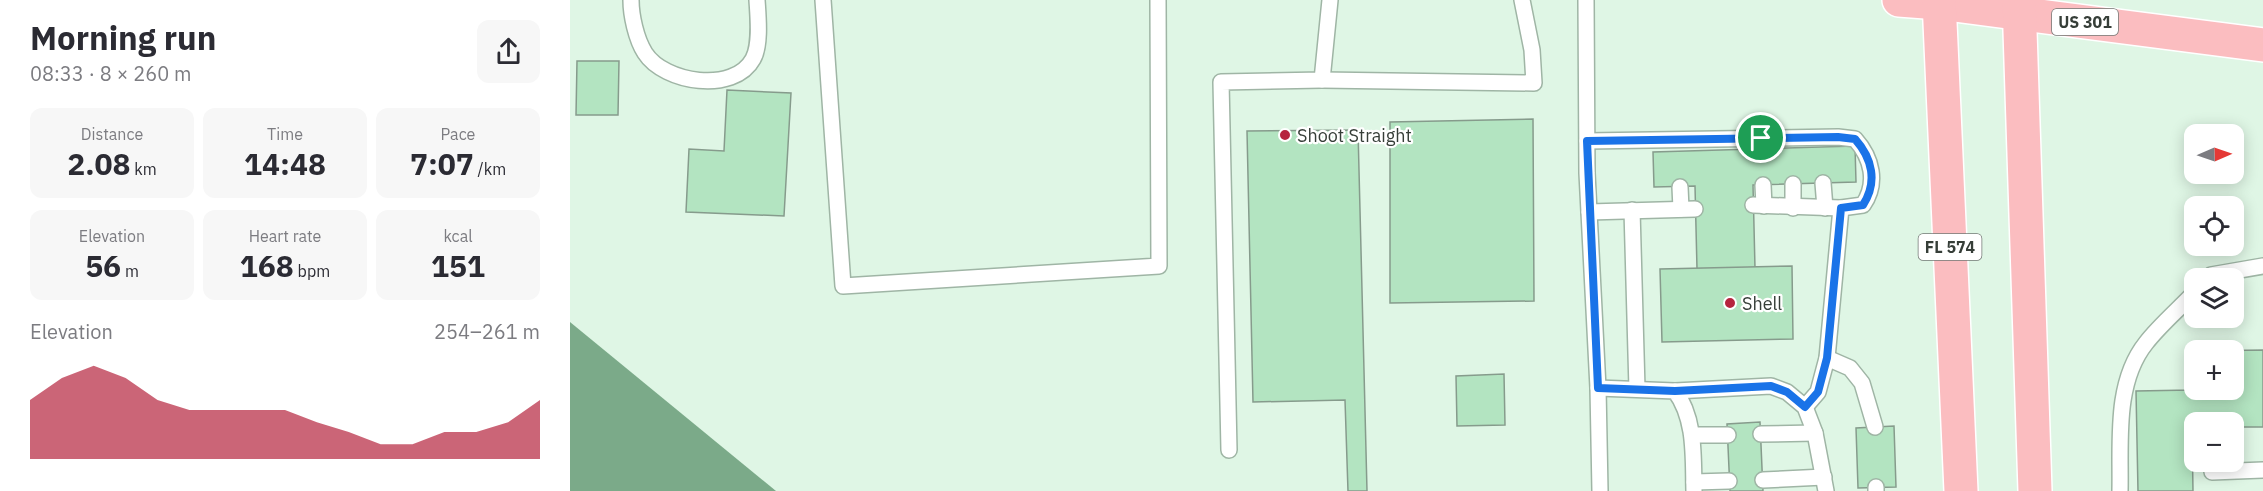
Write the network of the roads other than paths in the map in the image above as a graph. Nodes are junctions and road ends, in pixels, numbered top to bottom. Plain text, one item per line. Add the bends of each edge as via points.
1 (632, 0) edge
2 (758, 0) edge
3 (823, 0) edge
4 (1158, 0) edge
5 (1330, 0) edge
6 (1522, 0) edge
7 (1586, 0) edge
8 (1899, 0) edge
9 (1939, 2) edge
10 (2019, 7) edge
11 (2263, 45) edge
12 (1322, 80) junction
13 (1587, 141) junction
14 (1793, 183) dead end
15 (1823, 183) dead end
16 (1763, 184) dead end
17 (1680, 187) dead end
18 (1793, 208) junction
19 (1825, 208) junction
20 (1841, 208) junction
21 (1632, 210) junction
22 (1589, 212) junction
23 (2263, 266) edge
24 (2244, 269) edge
25 (2184, 303) edge
26 (1827, 358) junction
27 (1598, 388) junction
28 (1637, 389) junction
29 (1675, 391) junction
30 (1805, 407) junction
31 (1875, 427) dead end
32 (1815, 433) junction
33 (1761, 434) dead end
34 (1692, 435) junction
35 (1728, 435) dead end
36 (1229, 450) dead end
37 (2263, 470) edge
38 (2244, 471) edge
39 (1762, 480) dead end
40 (1729, 481) dead end
41 (1825, 484) edge
42 (1694, 487) edge
43 (1600, 491) edge
44 (1962, 491) edge
45 (2035, 491) edge
46 (2120, 491) edge

1 - 2 lane via 632,16 645,53 660,68 678,77 709,81 738,76 753,59
3 - 4 lane via 843,286 1159,266
5 - 12 lane
6 - 12 lane via 1534,83
7 - 13 lane
8 - 9 main road, US 301
9 - 10 main road, US 301
9 - 44 main road, FL 574
10 - 11 main road, US 301
10 - 45 main road
12 - 36 lane via 1221,82
13 - 20 lane via 1679,145 1855,139 1870,164 1870,195 1863,205
13 - 22 lane
14 - 18 lane
15 - 19 lane
16 - 18 lane via 1759,206
17 - 21 lane via 1688,209
18 - 19 lane
19 - 20 lane
20 - 26 lane
21 - 22 lane
21 - 28 lane
22 - 27 lane
23 - 24 lane
25 - 46 lane via 2146,343 2130,369 2122,409
26 - 30 lane via 1818,392
26 - 31 lane via 1850,368 1862,383
27 - 28 lane
27 - 43 lane
28 - 29 lane
29 - 30 lane via 1771,386 1787,392
29 - 34 lane via 1682,400
30 - 32 lane
32 - 33 lane
32 - 41 lane
34 - 35 lane
34 - 42 lane
37 - 38 lane
39 - 41 lane
40 - 42 lane

